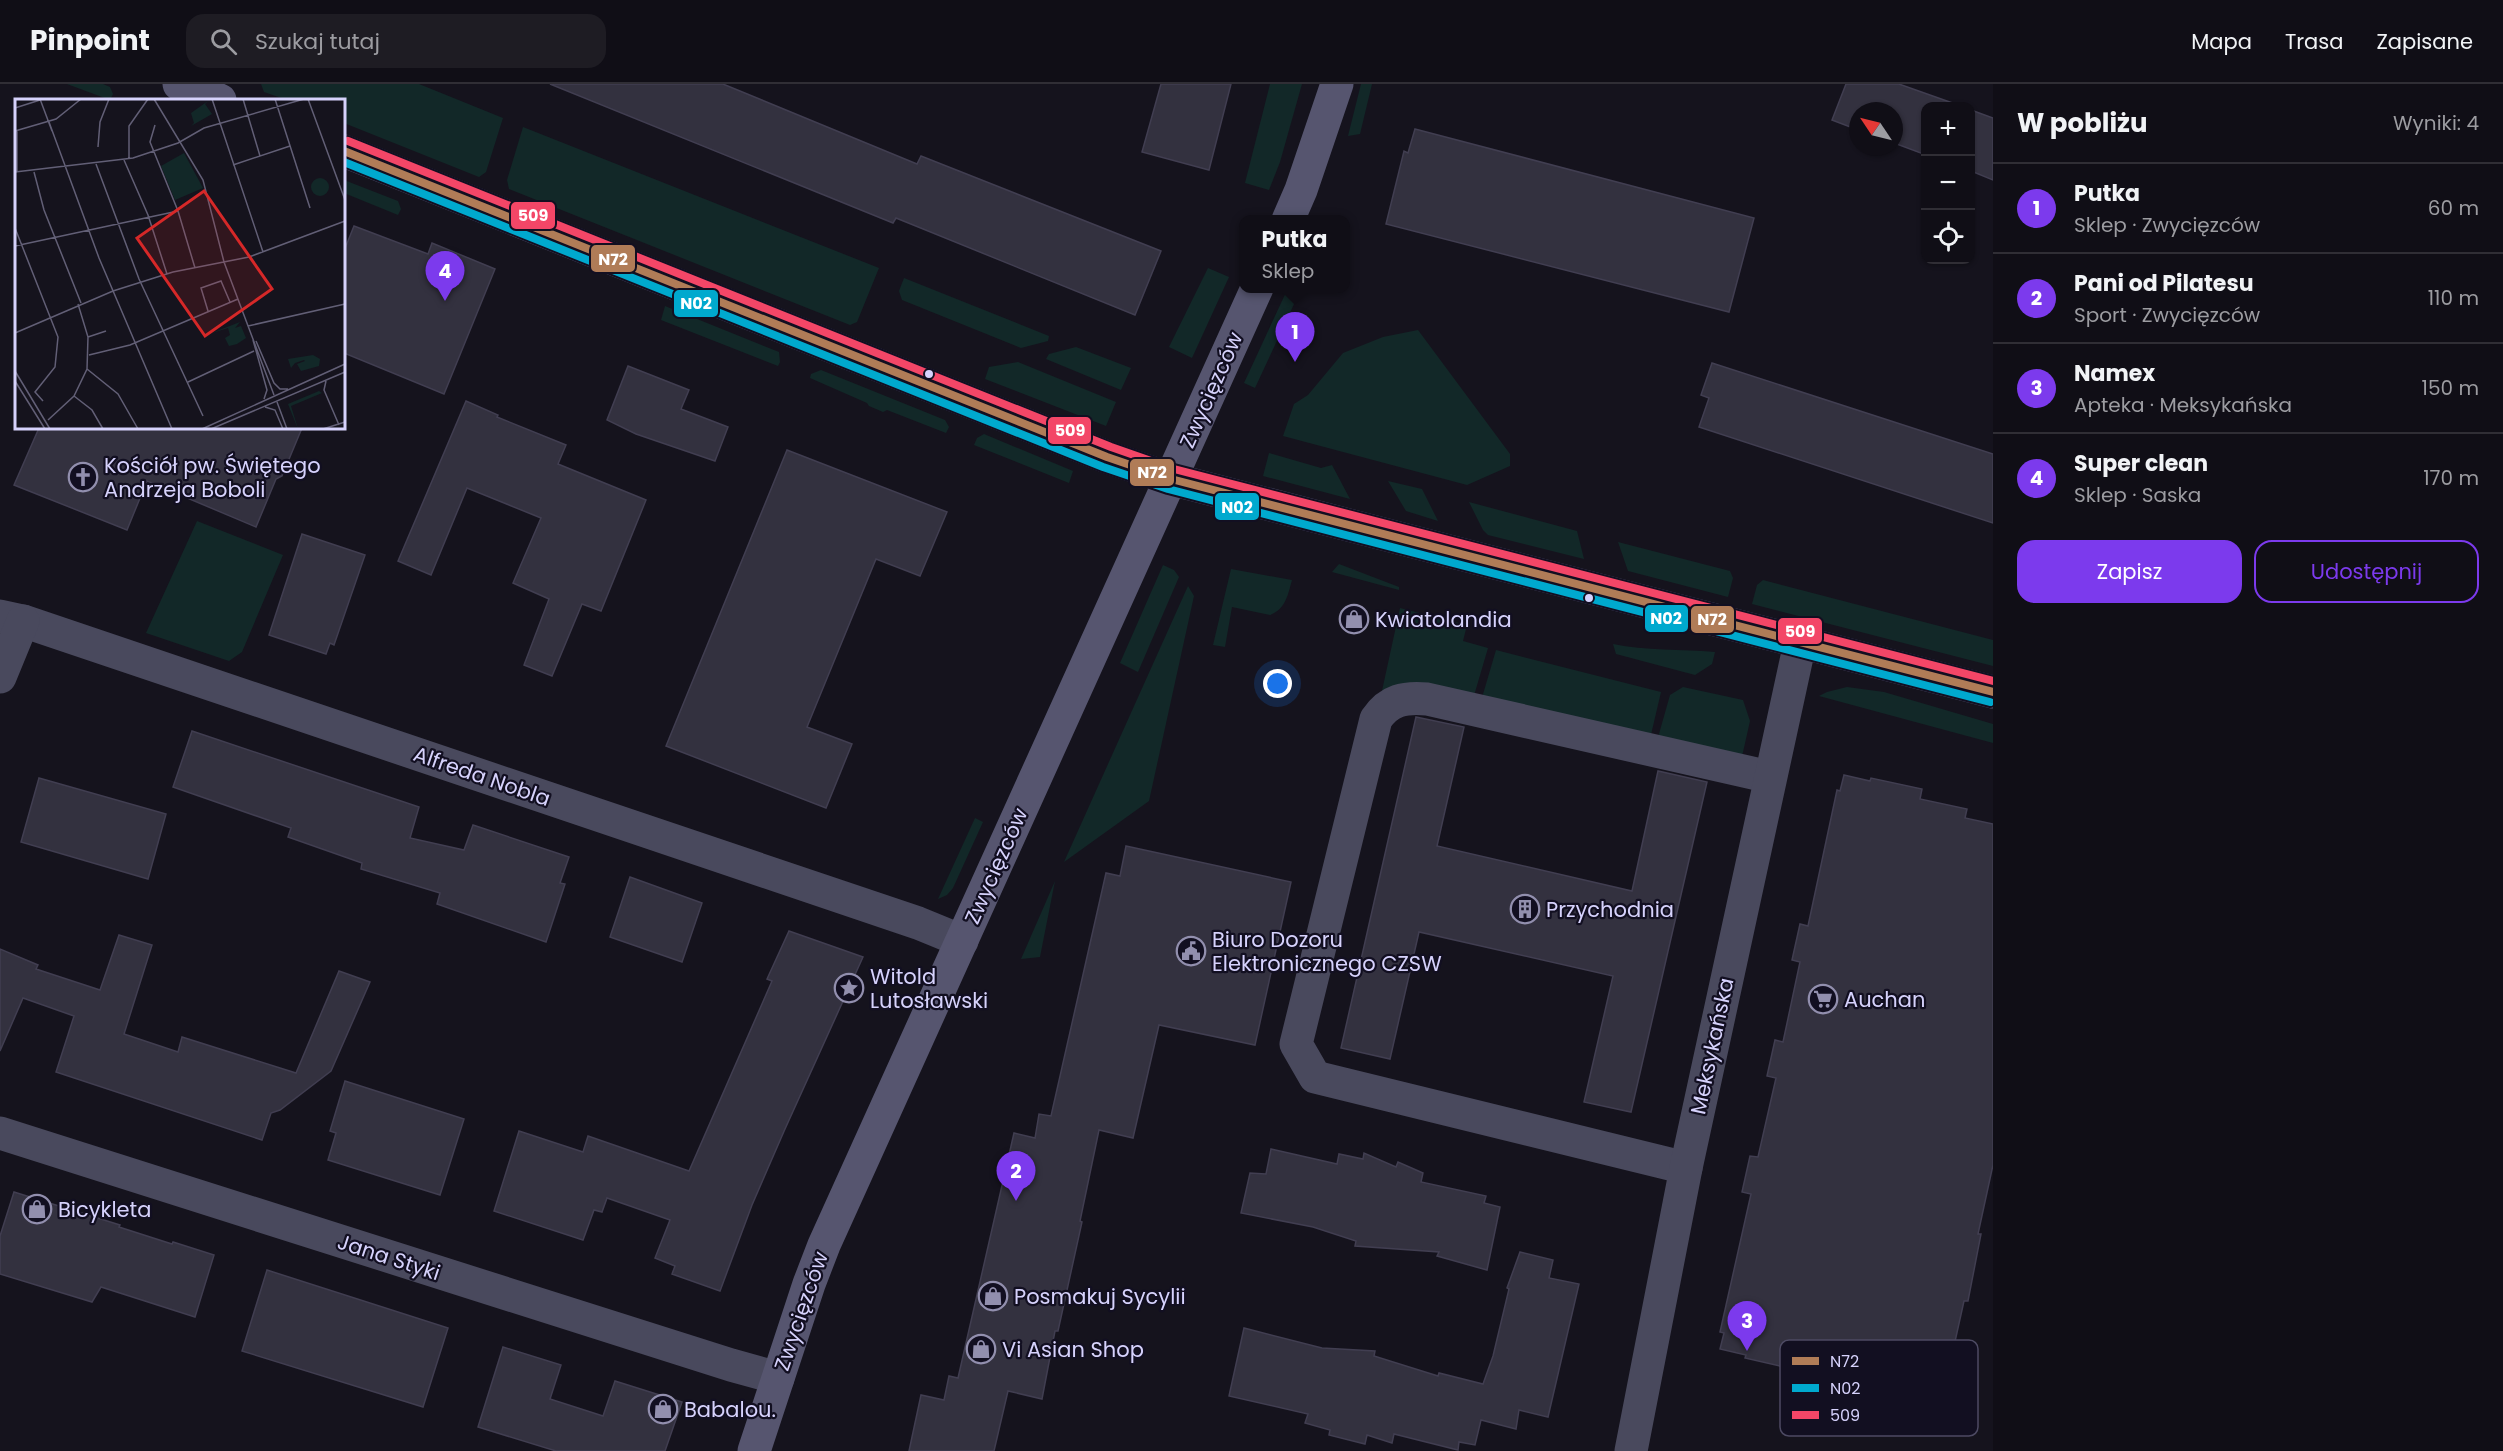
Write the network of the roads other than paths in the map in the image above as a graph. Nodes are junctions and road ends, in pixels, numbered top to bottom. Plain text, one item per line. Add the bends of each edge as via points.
1 (178, 84) edge
2 (1337, 84) edge
3 (217, 99) edge
4 (345, 151) edge
5 (1290, 215) edge
6 (1255, 293) edge
7 (1171, 479) junction
8 (12, 618) edge
9 (1800, 643) junction
10 (0, 676) edge
11 (1993, 692) edge
12 (1770, 777) junction
13 (962, 941) junction
14 (0, 1133) edge
15 (1686, 1168) junction
16 (778, 1378) junction
17 (754, 1451) edge
18 (1632, 1451) edge

1 - 3 street
2 - 5 street
4 - 7 street via 1107,457
6 - 7 street, Zwycięzców
7 - 9 street
7 - 13 street, Zwycięzców
8 - 10 street
8 - 13 street, Alfreda Nobla
9 - 11 street
9 - 12 street, Meksykańska
12 - 15 street, Meksykańska
12 - 15 street via 1427,699 1391,703 1376,719 1296,1044 1315,1077
13 - 16 street, Zwycięzców via 824,1245
14 - 16 street, Jana Styki
15 - 18 street, Meksykańska
16 - 17 street, Zwycięzców

